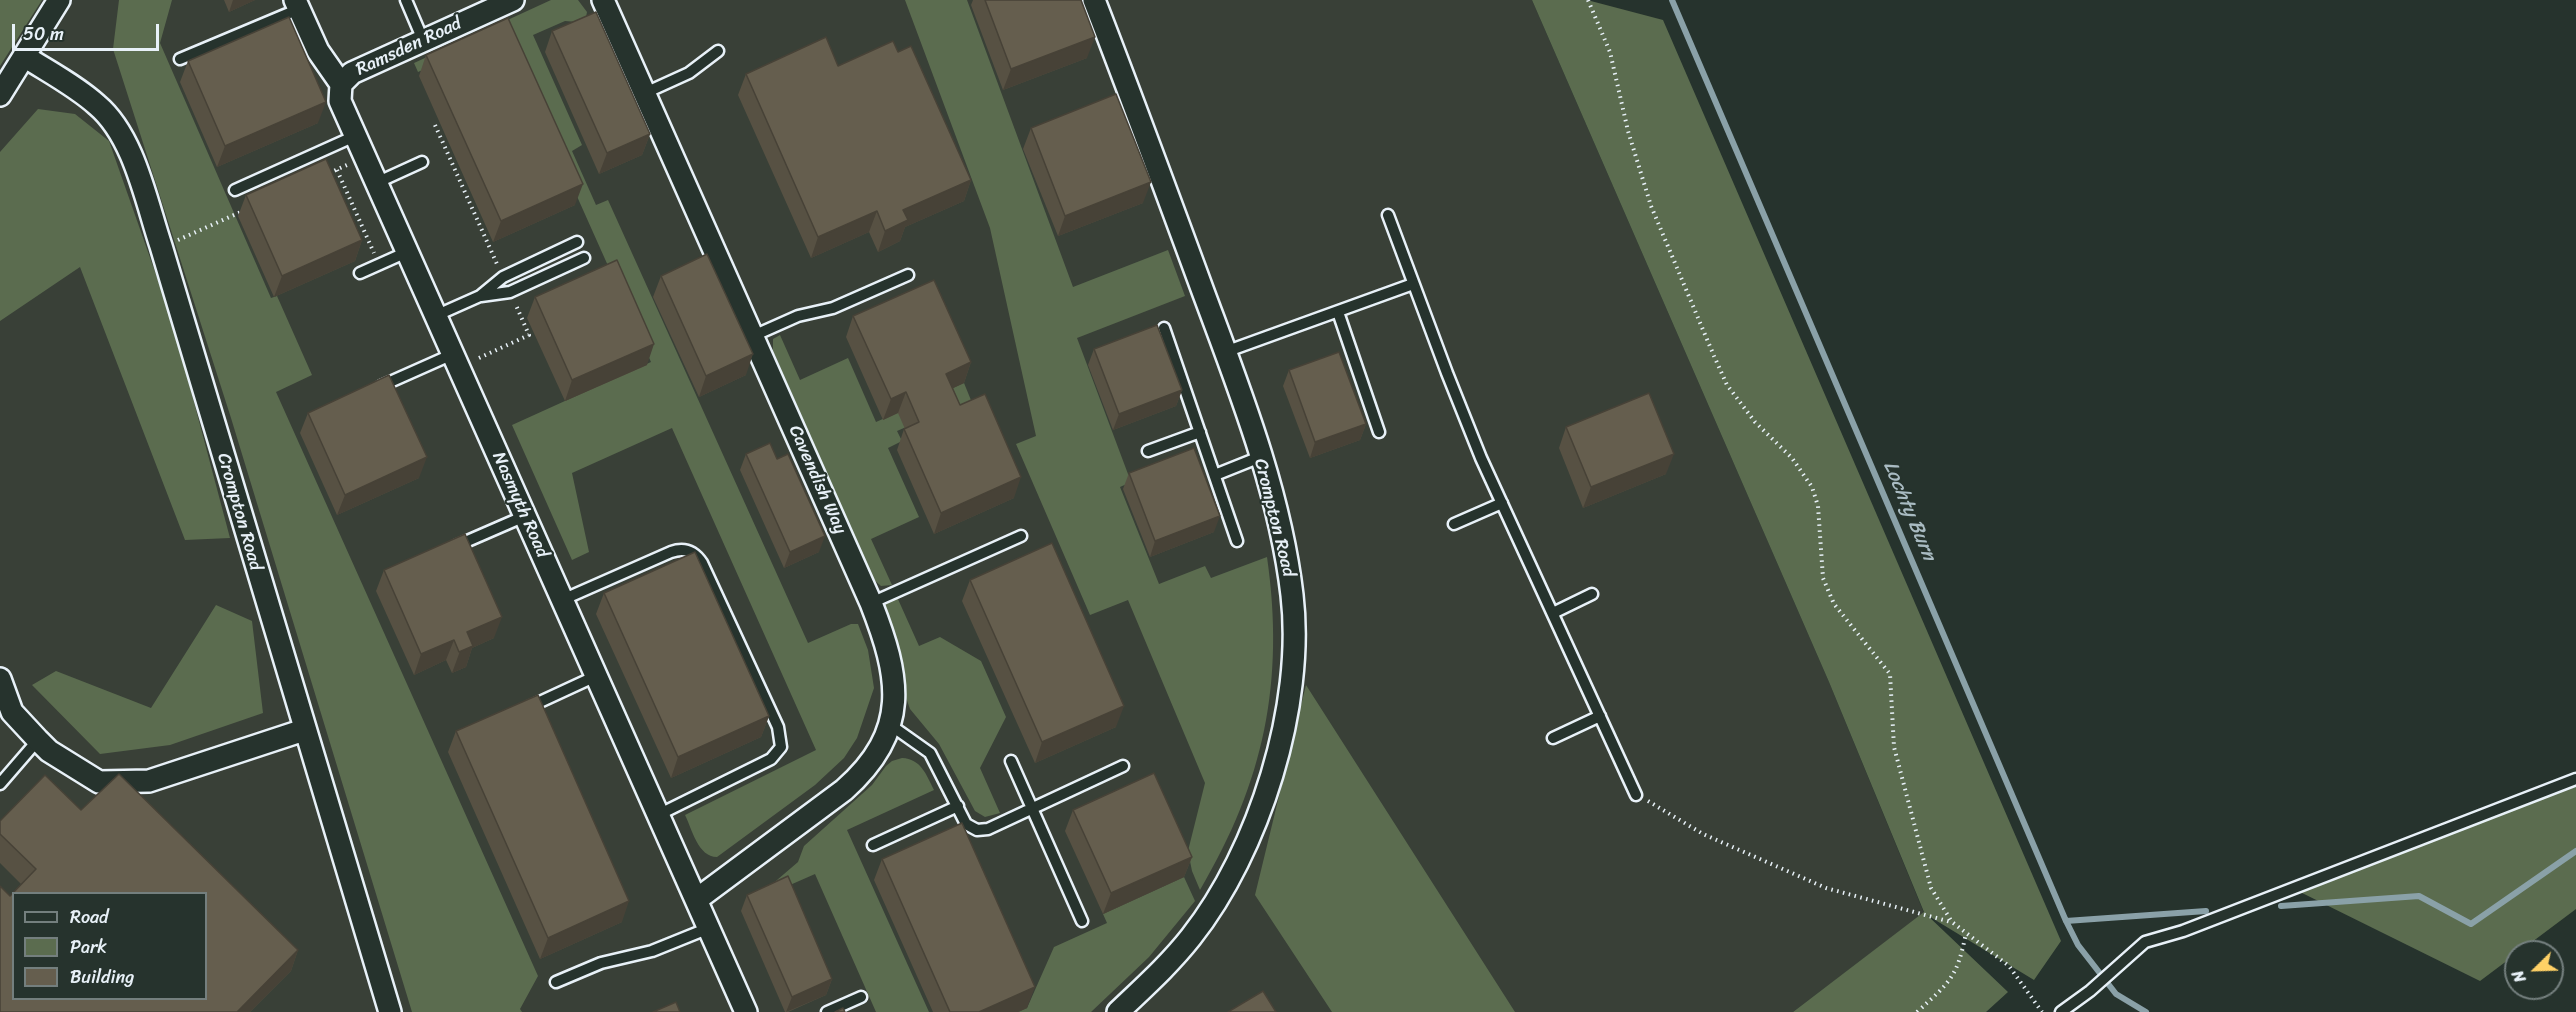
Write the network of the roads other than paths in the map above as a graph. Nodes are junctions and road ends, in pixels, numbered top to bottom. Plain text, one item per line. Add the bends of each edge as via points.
1 (59, 0) edge
2 (406, 0) edge
3 (513, 0) edge
4 (603, 0) edge
5 (1094, 0) edge
6 (297, 4) edge
7 (423, 39) junction
8 (718, 51) dead end
9 (24, 56) junction
10 (180, 59) dead end
11 (341, 84) junction
12 (645, 93) junction
13 (0, 95) edge
14 (347, 140) junction
15 (422, 162) dead end
16 (376, 183) junction
17 (235, 190) dead end
18 (1388, 215) dead end
19 (577, 242) dead end
20 (407, 252) junction
21 (584, 258) dead end
22 (360, 273) dead end
23 (908, 275) dead end
24 (1413, 284) junction
25 (480, 296) junction
26 (1338, 312) junction
27 (435, 316) junction
28 (1164, 328) dead end
29 (753, 336) junction
30 (1225, 352) junction
31 (453, 354) junction
32 (378, 387) edge
33 (1200, 432) junction
34 (1379, 432) dead end
35 (1148, 451) dead end
36 (1260, 457) junction
37 (1215, 475) junction
38 (1502, 503) junction
39 (525, 516) junction
40 (1454, 524) dead end
41 (1021, 537) dead end
42 (1237, 541) dead end
43 (443, 551) edge
44 (1592, 594) dead end
45 (562, 600) junction
46 (871, 603) junction
47 (1553, 613) junction
48 (596, 676) junction
49 (0, 679) edge
50 (515, 714) edge
51 (1600, 716) junction
52 (889, 724) junction
53 (304, 730) junction
54 (1553, 738) dead end
55 (38, 740) junction
56 (1011, 761) dead end
57 (1123, 766) dead end
58 (2576, 779) edge
59 (0, 784) edge
60 (1636, 795) road end
61 (958, 806) junction
62 (1032, 808) junction
63 (658, 815) junction
64 (873, 845) dead end
65 (696, 900) junction
66 (1082, 921) dead end
67 (709, 928) junction
68 (556, 982) dead end
69 (861, 997) dead end
70 (388, 1012) edge
71 (746, 1012) edge
72 (827, 1012) edge
73 (1118, 1012) edge
74 (2061, 1012) edge

1 - 9 street
2 - 7 lane
3 - 7 street, Ramsden Road
4 - 12 street, Cavendish Way
5 - 30 street, Crompton Road
6 - 10 lane
6 - 11 street, Nasmyth Road via 318,51
7 - 11 street, Ramsden Road via 356,70
8 - 12 lane via 694,70
9 - 13 street
9 - 53 street, Crompton Road via 98,105 126,144
11 - 14 street, Nasmyth Road
12 - 29 street, Cavendish Way
14 - 16 street, Nasmyth Road
14 - 17 lane
15 - 16 lane
16 - 20 street, Nasmyth Road
18 - 24 lane
19 - 25 lane via 503,277
20 - 22 lane
20 - 27 street, Nasmyth Road
21 - 25 lane via 510,292
23 - 29 lane via 833,308 798,316
24 - 26 lane
24 - 38 lane
25 - 27 lane
26 - 30 lane
26 - 34 lane
27 - 31 street, Nasmyth Road
28 - 33 lane
29 - 46 street, Cavendish Way
30 - 36 street, Crompton Road
31 - 32 lane
31 - 39 street, Nasmyth Road
33 - 35 lane
33 - 37 lane
36 - 37 lane
36 - 73 street, Crompton Road via 1281,532 1293,598 1290,683 1274,765 1247,842 1209,912 1173,959
37 - 42 lane
38 - 40 lane
38 - 47 lane
39 - 43 lane
39 - 45 street, Nasmyth Road
41 - 46 lane
44 - 47 lane
45 - 48 street, Nasmyth Road
45 - 63 lane via 679,549 692,552 702,563 778,727 781,747 771,759
46 - 52 street, Cavendish Way via 886,640 894,676
47 - 51 lane
48 - 50 lane
48 - 63 street, Nasmyth Road
49 - 55 street via 12,712
51 - 54 lane
51 - 60 lane
52 - 61 lane via 930,753
52 - 65 street, Cavendish Way via 872,761 853,782
53 - 55 street via 149,781 99,782
53 - 70 street, Crompton Road
55 - 59 lane
56 - 62 lane
57 - 62 lane
58 - 74 lane via 2182,932 2145,942 2090,992
61 - 62 lane via 966,824 977,830 988,829
61 - 64 lane
62 - 66 lane
63 - 65 street, Nasmyth Road
65 - 67 street, Nasmyth Road
67 - 68 lane
67 - 71 street, Nasmyth Road
69 - 72 lane

